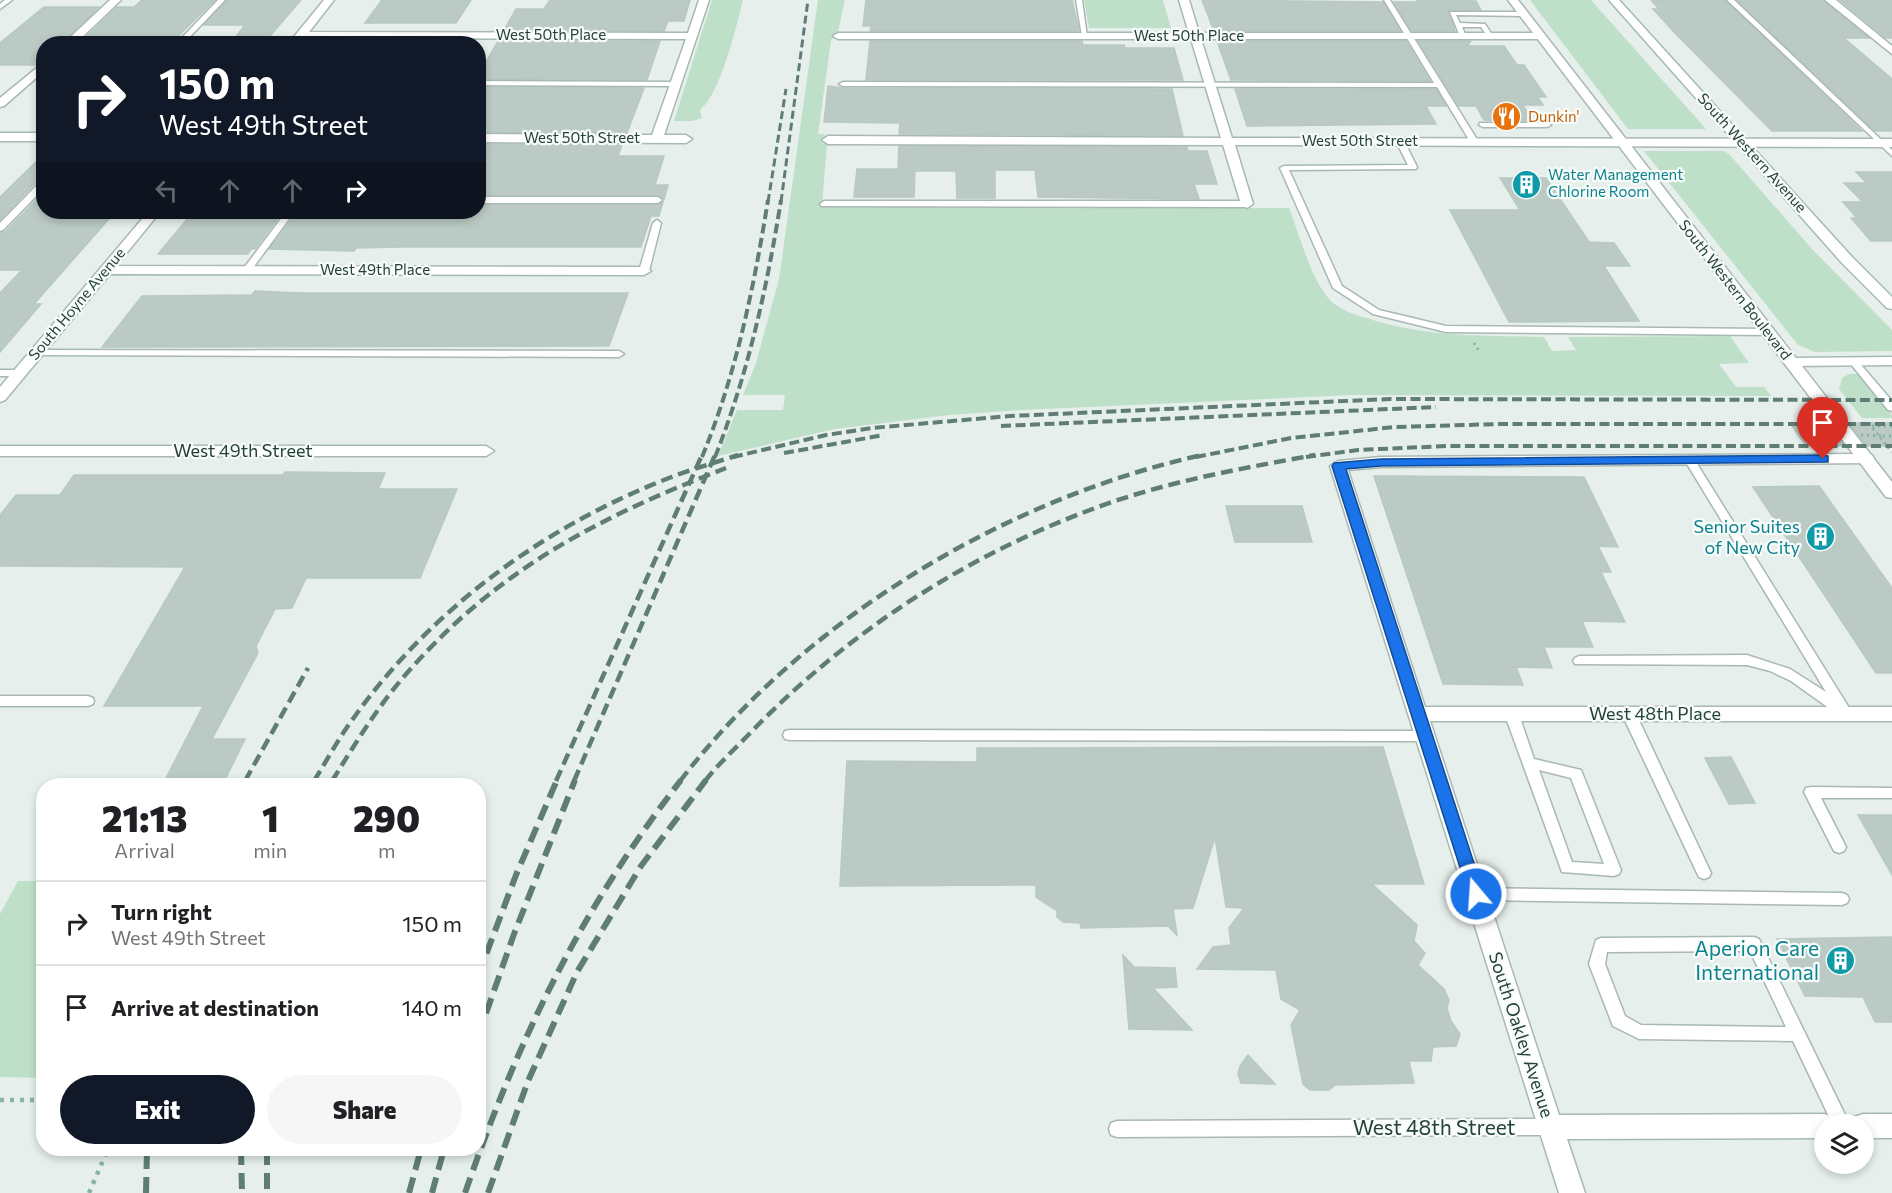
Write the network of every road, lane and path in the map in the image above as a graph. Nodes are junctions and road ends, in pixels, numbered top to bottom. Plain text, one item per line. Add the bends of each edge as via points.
1 (9, 0) edge
2 (116, 0) edge
3 (222, 0) edge
4 (329, 0) edge
5 (704, 0) edge
6 (1079, 0) edge
7 (1184, 0) edge
8 (1387, 0) edge
9 (1513, 0) edge
10 (1614, 0) edge
11 (1730, 0) edge
12 (1830, 0) edge
13 (0, 7) edge
14 (1489, 13) junction
15 (1523, 14) junction
16 (1458, 25) junction
17 (1483, 26) junction
18 (301, 34) joint
19 (77, 36) edge
20 (187, 36) edge
21 (692, 36) junction
22 (838, 36) dead end
23 (1085, 36) junction
24 (1195, 36) junction
25 (1409, 36) junction
26 (1463, 36) junction
27 (1490, 36) junction
28 (1540, 36) junction
29 (1892, 51) edge
30 (36, 72) edge
31 (486, 83) edge
32 (676, 84) junction
33 (843, 84) dead end
34 (1210, 85) junction
35 (1440, 85) junction
36 (0, 104) edge
37 (1483, 125) dead end
38 (1547, 125) dead end
39 (0, 137) edge
40 (36, 137) edge
41 (486, 138) edge
42 (657, 139) junction
43 (686, 139) dead end
44 (828, 140) dead end
45 (1228, 141) junction
46 (1400, 141) junction
47 (1474, 141) junction
48 (1621, 142) junction
49 (1743, 143) junction
50 (1887, 143) edge
51 (1892, 154) edge
52 (36, 191) edge
53 (486, 200) edge
54 (657, 200) dead end
55 (824, 204) dead end
56 (1247, 204) joint
57 (148, 219) edge
58 (285, 219) edge
59 (657, 223) dead end
60 (0, 228) edge
61 (106, 270) junction
62 (247, 270) junction
63 (644, 270) joint
64 (1892, 305) edge
65 (1767, 332) junction
66 (37, 353) junction
67 (619, 354) dead end
68 (1853, 361) junction
69 (1892, 361) edge
70 (1790, 362) junction
71 (0, 373) edge
72 (20, 373) junction
73 (0, 397) edge
74 (1892, 408) edge
75 (1892, 426) edge
76 (1861, 435) dead end
77 (1892, 436) edge
78 (0, 451) edge
79 (486, 452) dead end
80 (1892, 452) edge
81 (1689, 459) junction
82 (1866, 459) junction
83 (1886, 478) edge
84 (1892, 493) edge
85 (1579, 661) dead end
86 (0, 701) edge
87 (88, 701) dead end
88 (1418, 714) junction
89 (1629, 714) junction
90 (1846, 714) junction
91 (1892, 714) edge
92 (1512, 715) junction
93 (790, 735) dead end
94 (1425, 736) junction
95 (1530, 763) junction
96 (1892, 793) edge
97 (1839, 847) dead end
98 (1704, 873) dead end
99 (1476, 894) junction
100 (1842, 899) dead end
101 (1798, 1034) junction
102 (0, 1100) edge
103 (36, 1100) edge
104 (1837, 1114) edge
105 (1814, 1126) edge
106 (1874, 1126) edge
107 (1892, 1126) edge
108 (1551, 1127) junction
109 (1117, 1129) dead end
110 (105, 1156) edge
111 (89, 1193) edge
112 (1572, 1193) edge

1 - 13 lane
2 - 19 street
3 - 20 lane
4 - 18 street
5 - 21 street
6 - 23 lane
7 - 24 street
8 - 25 lane
9 - 15 street, South Western Boulevard
10 - 49 street, South Western Avenue
11 - 50 lane
12 - 29 street
14 - 15 lane
14 - 16 lane via 1452,13
14 - 17 lane via 1494,22
15 - 28 street, South Western Boulevard
16 - 17 lane
16 - 26 lane
17 - 27 lane
18 - 21 street, West 50th Place
21 - 32 street
22 - 23 street, West 50th Place
23 - 24 street, West 50th Place
24 - 25 street, West 50th Place
24 - 34 street
25 - 26 street, West 50th Place
25 - 35 lane
26 - 27 street, West 50th Place
27 - 28 street, West 50th Place
28 - 48 street, South Western Boulevard
30 - 36 street
31 - 32 lane
32 - 42 street
33 - 34 lane
34 - 35 lane
34 - 45 street
35 - 47 lane
37 - 38 lane
39 - 40 street
41 - 42 street, West 50th Street
42 - 43 street, West 50th Street
44 - 45 street, West 50th Street
45 - 46 street, West 50th Street
45 - 56 street
46 - 47 street, West 50th Street
46 - 65 lane via 1413,167 1284,168 1338,288 1376,312 1446,329
47 - 48 street, West 50th Street
48 - 49 street, West 50th Street
48 - 65 street, South Western Boulevard
49 - 50 street, West 50th Street
49 - 64 street, South Western Avenue
50 - 51 lane
52 - 60 lane
53 - 54 lane
55 - 56 lane
57 - 61 street, South Hoyne Avenue
58 - 62 lane
59 - 63 lane
61 - 62 street, West 49th Place
61 - 66 street, South Hoyne Avenue
62 - 63 street, West 49th Place
65 - 70 street, South Western Boulevard
66 - 67 lane
66 - 72 street, South Hoyne Avenue
68 - 69 street
68 - 70 street
68 - 74 lane
70 - 82 street, South Western Boulevard
71 - 72 lane
72 - 73 street, South Hoyne Avenue
75 - 80 path via 1871,426
76 - 77 path, bridge
78 - 79 street, West 49th Street
81 - 82 street
81 - 88 street, South Oakley Avenue via 1381,462 1338,466
81 - 90 lane
82 - 83 street, South Western Boulevard
83 - 84 street, South Western Boulevard
85 - 90 lane via 1748,660 1774,666 1804,681
86 - 87 lane
88 - 92 street, West 48th Place
88 - 94 street, South Oakley Avenue
89 - 90 street, West 48th Place
89 - 92 street, West 48th Place
89 - 98 lane
90 - 91 street, West 48th Place
92 - 95 lane
93 - 94 lane
94 - 99 street, South Oakley Avenue
95 - 95 lane via 1567,868 1614,870 1576,774
96 - 97 lane via 1811,792
99 - 100 lane
99 - 108 street, South Oakley Avenue
101 - 101 lane via 1754,944 1601,945 1597,964 1618,1021 1639,1032
101 - 104 lane
102 - 103 path
105 - 108 street, West 48th Street
106 - 107 street
108 - 109 lane, West 48th Street
108 - 112 street, South Oakley Avenue
110 - 111 path

